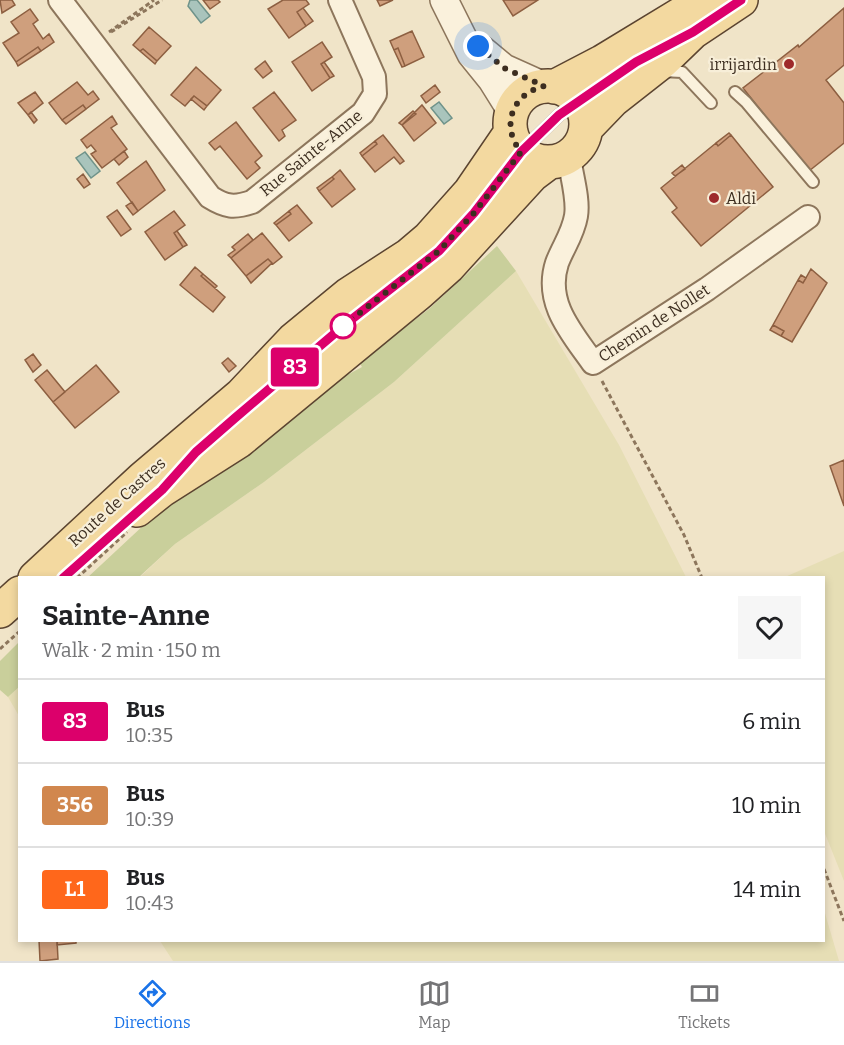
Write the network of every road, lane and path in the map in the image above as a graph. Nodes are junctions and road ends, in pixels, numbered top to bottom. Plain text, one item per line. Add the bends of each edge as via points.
1 (60, 0) edge
2 (154, 0) edge
3 (162, 0) edge
4 (340, 0) edge
5 (444, 0) edge
6 (704, 0) edge
7 (723, 0) edge
8 (741, 0) edge
9 (461, 32) junction
10 (683, 33) junction
11 (644, 62) junction
12 (735, 92) dead end
13 (566, 100) junction
14 (711, 103) dead end
15 (532, 143) junction
16 (813, 182) dead end
17 (808, 217) dead end
18 (593, 363) junction
19 (252, 404) dead end
20 (176, 471) junction
21 (38, 576) edge
22 (51, 576) edge
23 (65, 576) edge
24 (701, 576) edge
25 (18, 595) edge
26 (18, 607) edge
27 (0, 611) edge
28 (18, 620) edge
29 (0, 624) edge
30 (18, 633) edge
31 (0, 637) edge
32 (0, 650) edge
33 (825, 872) edge
34 (844, 921) edge

1 - 4 street, Rue Sainte-Anne via 210,197 224,206 238,207 252,202 363,113 375,94 374,77
2 - 3 path via 104,35
5 - 9 street
6 - 13 main road via 602,62
7 - 10 lane
8 - 10 main road
9 - 13 street via 504,68
9 - 15 street via 471,54
10 - 11 main road
11 - 13 main road via 613,100
11 - 14 lane via 682,72
12 - 16 lane
13 - 15 main road via 521,97
13 - 15 main road via 580,144
15 - 18 street, Chemin de Nollet via 577,214 553,283 560,315
15 - 19 lane via 439,251
15 - 20 main road, Route de Castres via 532,175 448,267 239,441
15 - 21 main road, Route de Castres via 470,192 409,255 349,294 293,340 241,395 142,478
17 - 18 street, Chemin de Nollet
18 - 24 path via 684,535
20 - 22 lane via 152,483
20 - 23 main road, Route de Castres
25 - 27 main road
26 - 29 lane
28 - 31 main road
30 - 32 path
33 - 34 path

